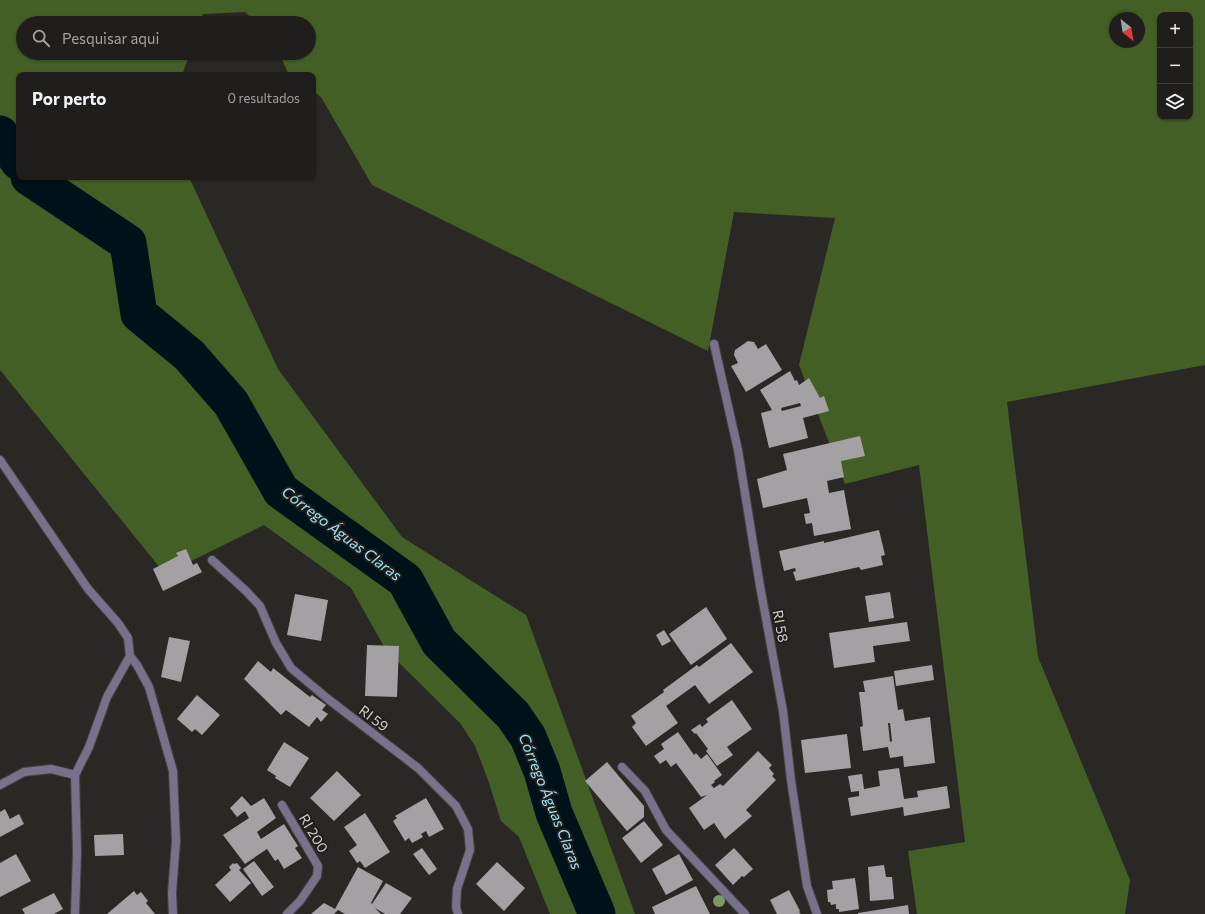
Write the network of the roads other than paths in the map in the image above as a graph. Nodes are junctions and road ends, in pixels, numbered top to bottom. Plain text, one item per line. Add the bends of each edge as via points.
1 (714, 344) dead end
2 (0, 460) edge
3 (212, 560) dead end
4 (130, 656) junction
5 (622, 767) dead end
6 (75, 775) junction
7 (0, 785) edge
8 (282, 805) dead end
9 (75, 914) edge
10 (173, 914) edge
11 (287, 914) edge
12 (458, 914) edge
13 (745, 914) edge
14 (816, 914) edge

1 - 14 street, RI 58 via 738,450 784,711 791,780 807,886
2 - 4 street via 88,589 128,638
3 - 12 street, RI 59 via 260,606 290,668 418,768 456,806 468,829 470,850 457,889
4 - 6 street via 107,697 89,747
4 - 10 street via 149,687 173,771 176,841
5 - 13 street via 645,791 666,830
6 - 7 street via 51,769 24,772
6 - 9 street
8 - 11 street, RI 200 via 318,866 317,876 300,901

